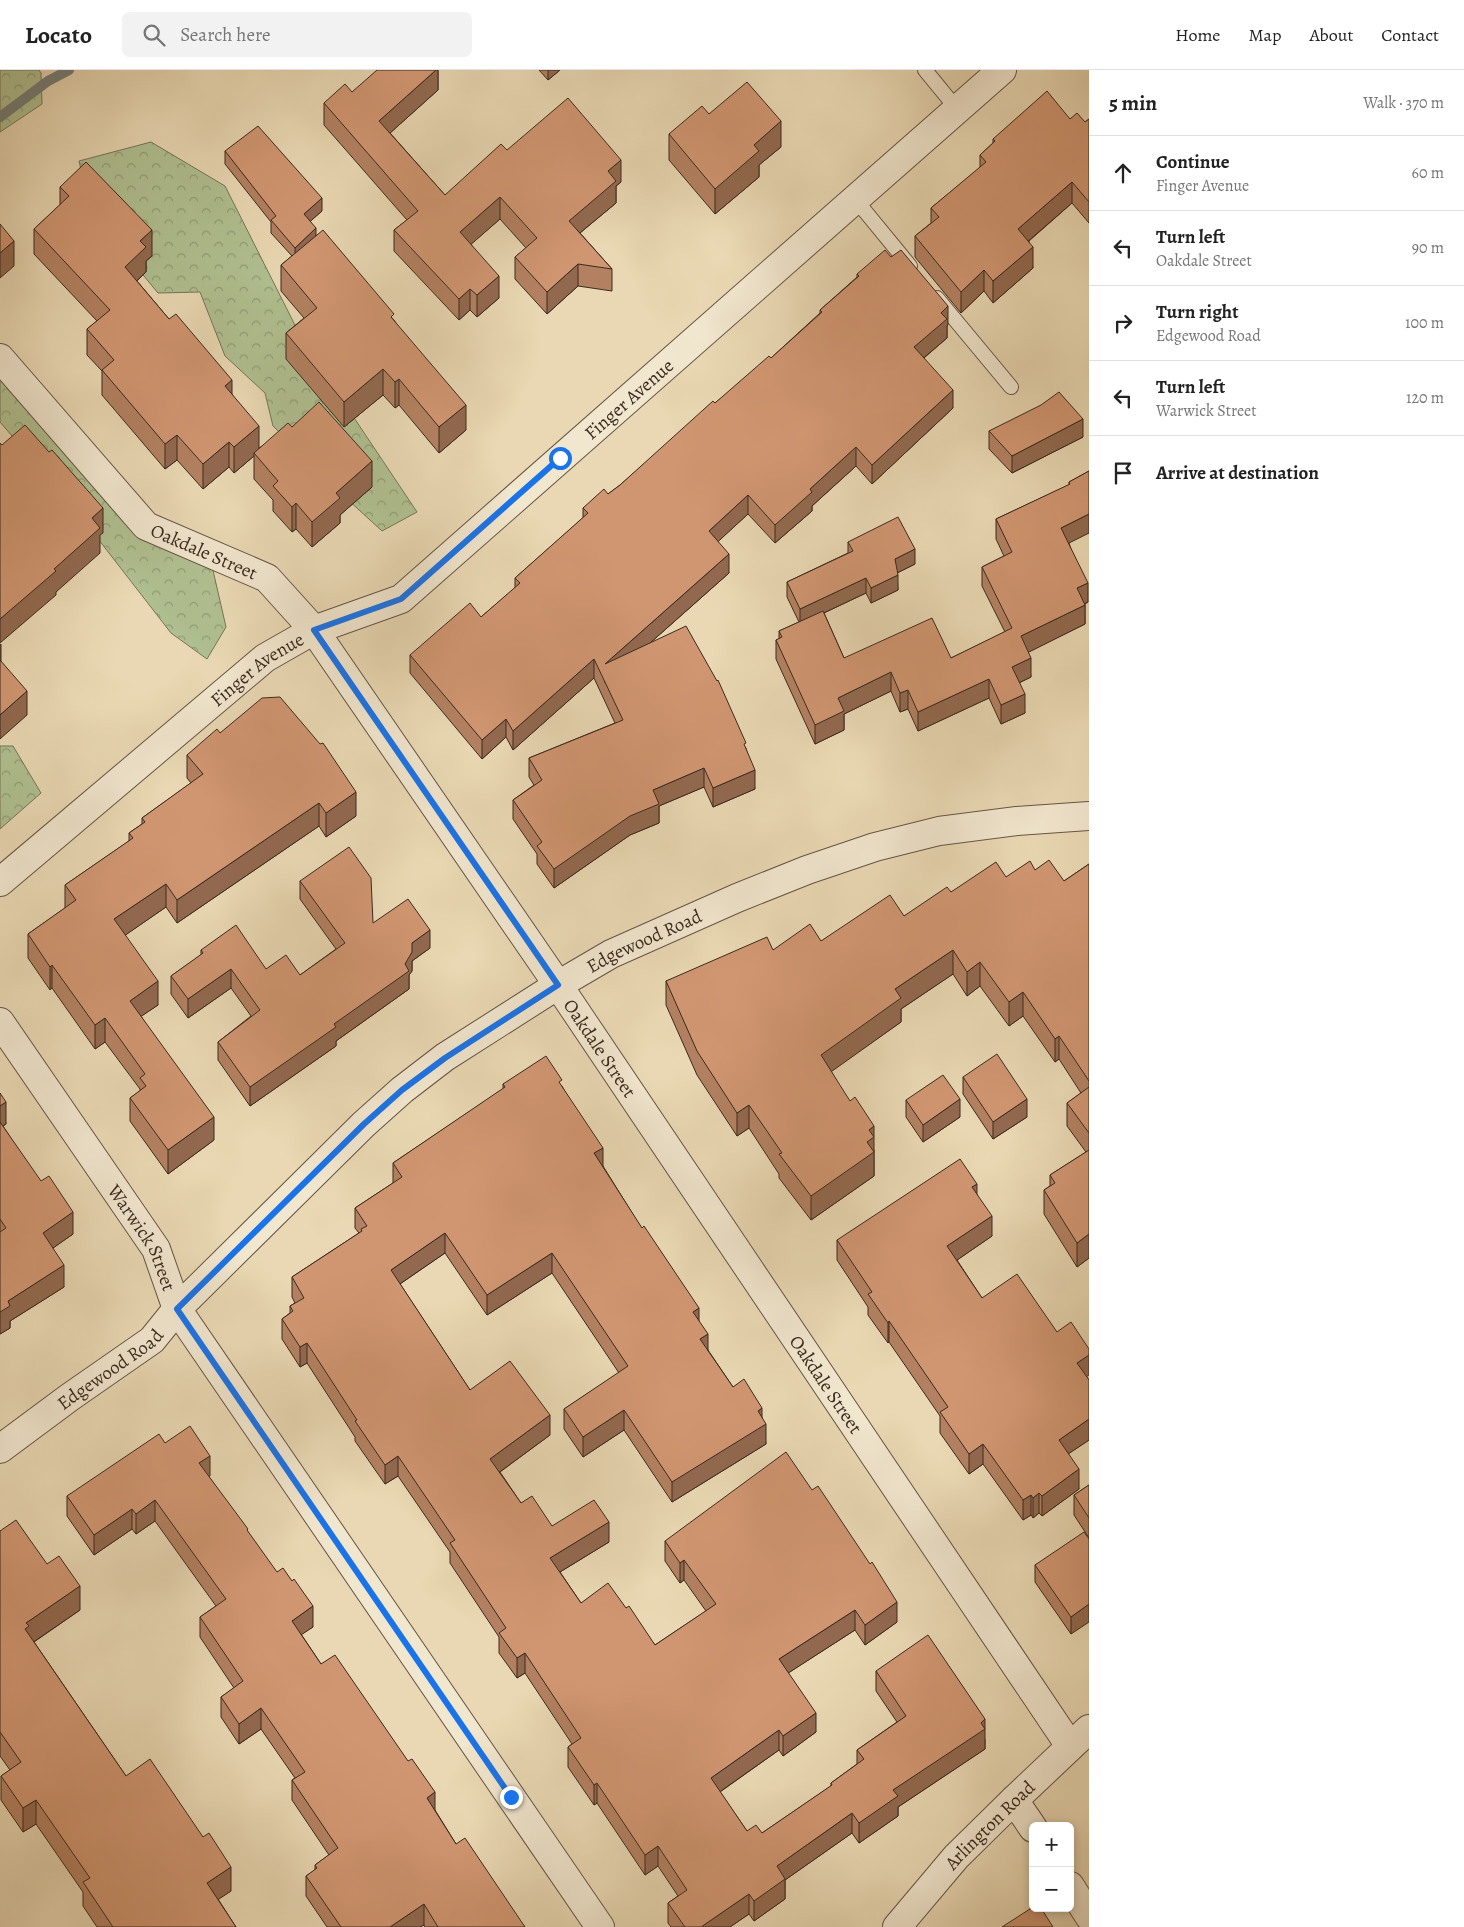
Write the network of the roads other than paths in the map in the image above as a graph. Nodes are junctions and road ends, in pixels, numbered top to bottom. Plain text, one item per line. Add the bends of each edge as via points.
1 (924, 70) edge
2 (1002, 70) edge
3 (958, 109) junction
4 (855, 199) junction
5 (918, 275) edge
6 (930, 290) edge
7 (0, 358) edge
8 (1012, 387) dead end
9 (314, 630) junction
10 (1089, 816) edge
11 (0, 882) edge
12 (558, 985) junction
13 (0, 1022) edge
14 (177, 1309) junction
15 (0, 1449) edge
16 (1079, 1738) edge
17 (1014, 1800) junction
18 (1029, 1822) edge
19 (1074, 1892) edge
20 (1089, 1916) edge
21 (600, 1927) edge
22 (897, 1927) edge

1 - 3 lane
2 - 3 street, Finger Avenue
3 - 4 street, Finger Avenue
4 - 5 lane
4 - 9 street, Finger Avenue via 401,599
6 - 8 lane
7 - 9 street, Oakdale Street via 146,526 268,578
9 - 11 street, Finger Avenue via 265,658
9 - 12 street, Oakdale Street
10 - 12 street, Edgewood Road via 939,831 875,847 807,870 672,926 611,954
12 - 14 street, Edgewood Road via 445,1058 402,1090
12 - 16 street, Oakdale Street
13 - 14 street, Warwick Street via 156,1249
14 - 15 street, Edgewood Road via 152,1340
14 - 21 street, Warwick Street
16 - 17 street, Arlington Road
17 - 18 street
17 - 22 street, Arlington Road via 956,1857
19 - 20 street

